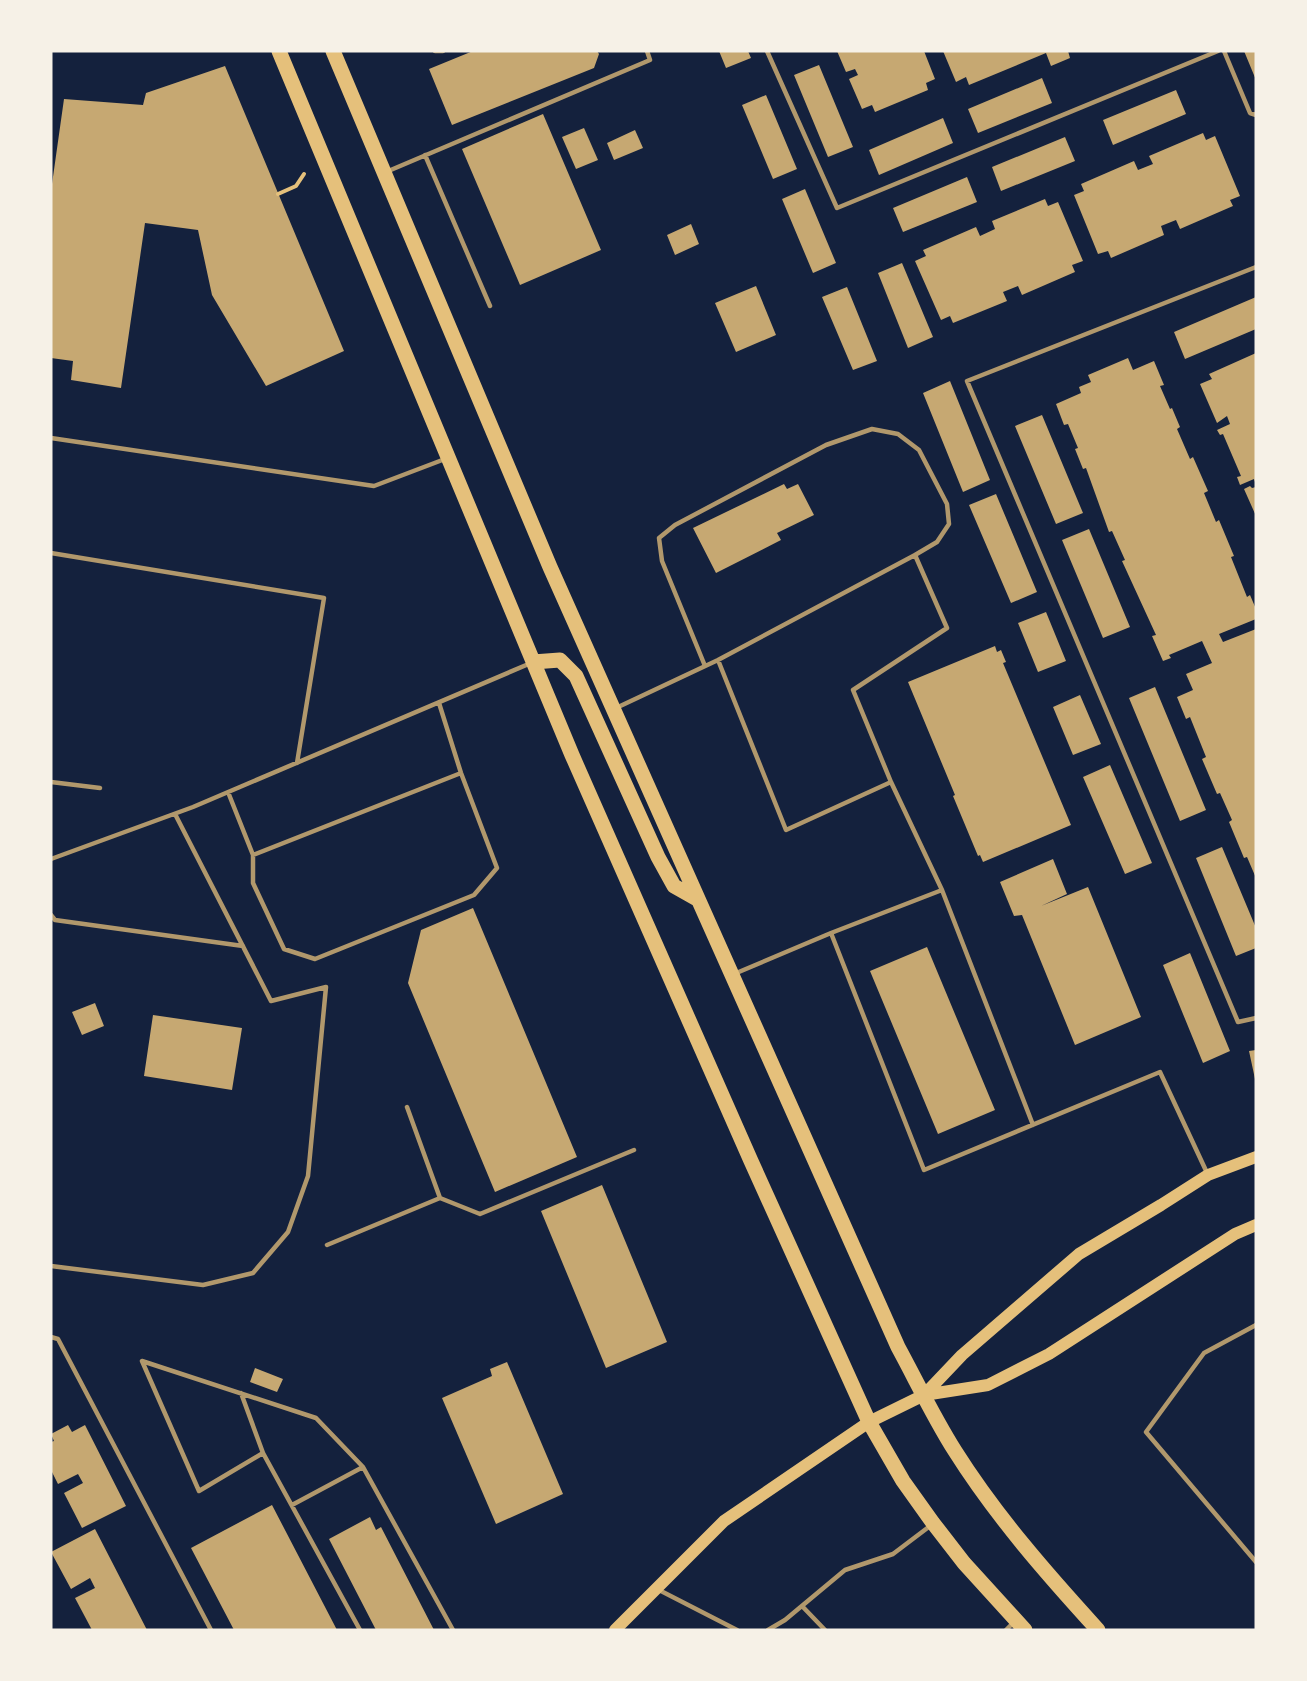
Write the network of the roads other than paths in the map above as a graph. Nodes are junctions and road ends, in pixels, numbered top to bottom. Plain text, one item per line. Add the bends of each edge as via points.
1 (279, 51) edge
2 (333, 51) edge
3 (435, 51) edge
4 (443, 51) edge
5 (647, 51) edge
6 (767, 51) edge
7 (1218, 51) edge
8 (1224, 51) edge
9 (1256, 116) edge
10 (426, 155) junction
11 (384, 173) junction
12 (1256, 267) edge
13 (490, 306) dead end
14 (51, 438) edge
15 (448, 458) junction
16 (51, 553) edge
17 (915, 555) junction
18 (718, 660) junction
19 (533, 662) junction
20 (705, 666) junction
21 (439, 703) junction
22 (613, 709) junction
23 (297, 763) junction
24 (461, 773) junction
25 (51, 782) edge
26 (891, 782) junction
27 (100, 788) dead end
28 (228, 792) junction
29 (175, 814) junction
30 (253, 855) junction
31 (51, 859) edge
32 (942, 890) junction
33 (697, 899) junction
34 (51, 915) edge
35 (831, 933) junction
36 (243, 946) junction
37 (731, 975) junction
38 (1256, 1018) edge
39 (407, 1107) dead end
40 (1033, 1125) junction
41 (634, 1150) dead end
42 (1256, 1156) edge
43 (1208, 1175) junction
44 (440, 1198) junction
45 (1256, 1225) edge
46 (327, 1245) dead end
47 (51, 1266) edge
48 (1256, 1325) edge
49 (51, 1337) edge
50 (241, 1393) junction
51 (924, 1395) junction
52 (869, 1422) junction
53 (263, 1453) junction
54 (363, 1467) junction
55 (292, 1504) junction
56 (933, 1523) junction
57 (1256, 1562) edge
58 (657, 1589) junction
59 (802, 1606) junction
60 (1016, 1627) edge
61 (211, 1630) edge
62 (360, 1630) edge
63 (453, 1630) edge
64 (615, 1630) edge
65 (737, 1630) edge
66 (768, 1630) edge
67 (825, 1630) edge
68 (1098, 1630) edge

1 - 15 main road
2 - 11 main road
3 - 4 lane
5 - 10 lane via 650,60
6 - 7 lane via 837,208
8 - 9 lane via 1250,113
10 - 11 lane
10 - 13 lane
11 - 22 main road
12 - 38 lane via 968,381 1238,1022
14 - 15 lane via 374,486
15 - 19 main road
16 - 23 lane via 324,598
17 - 18 lane
17 - 20 lane via 937,542 949,524 947,504 919,450 898,434 872,429 826,445 675,525 659,538 662,561
17 - 26 lane via 947,628 853,690
18 - 20 lane
18 - 26 lane via 786,830
19 - 21 lane
19 - 33 main road via 560,660 576,676 658,857 674,886
19 - 52 main road
20 - 22 lane
21 - 23 lane
21 - 24 lane
22 - 33 main road
23 - 28 lane
24 - 30 lane
24 - 30 lane via 497,868 474,895 315,959 284,949 253,883
25 - 27 lane
26 - 32 lane
28 - 29 lane
28 - 30 lane
29 - 31 lane
29 - 36 lane
32 - 35 lane
32 - 40 lane
33 - 37 main road
34 - 36 lane via 55,920
35 - 37 lane
35 - 40 lane via 924,1170
36 - 47 lane via 271,1001 326,987 308,1176 288,1232 253,1273 203,1285
37 - 51 main road via 889,1329
39 - 44 lane
40 - 43 lane via 1160,1072
41 - 44 lane via 480,1214
42 - 43 main road
43 - 51 main road via 1079,1254 962,1355
44 - 46 lane
45 - 51 main road via 1234,1234 1049,1354 988,1385
48 - 57 lane via 1204,1353 1146,1432
49 - 61 lane via 58,1339
50 - 53 lane
50 - 53 lane via 142,1361 199,1491
50 - 54 lane via 316,1418
51 - 52 main road
51 - 68 main road via 981,1489
52 - 56 main road
52 - 58 main road via 724,1521
53 - 55 lane
54 - 55 lane
54 - 63 lane
55 - 62 lane
56 - 59 lane via 893,1554 845,1570
56 - 60 main road
58 - 64 main road
58 - 65 lane
59 - 66 lane
59 - 67 lane

